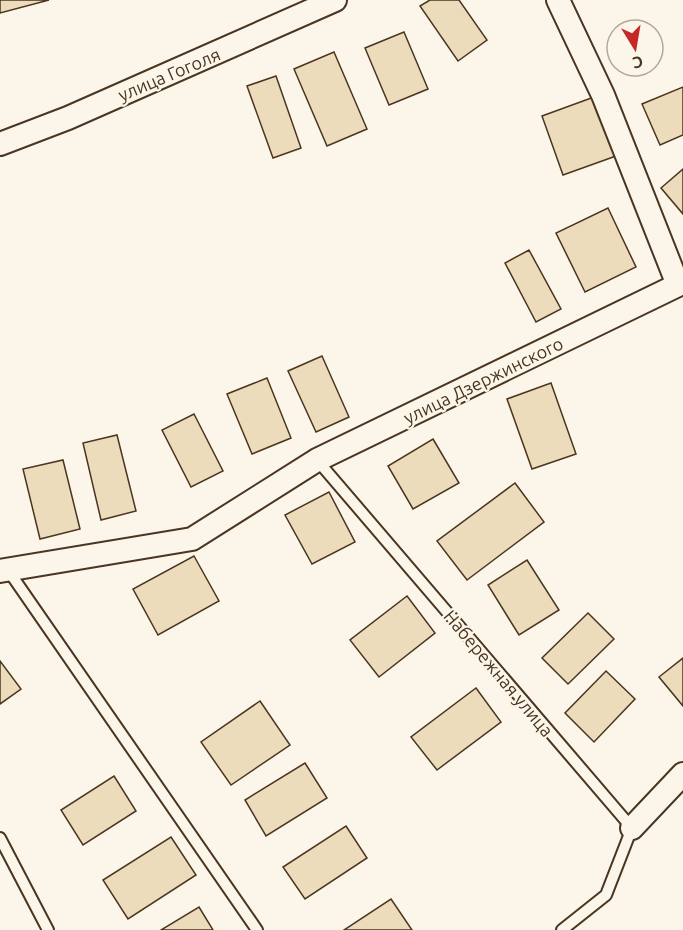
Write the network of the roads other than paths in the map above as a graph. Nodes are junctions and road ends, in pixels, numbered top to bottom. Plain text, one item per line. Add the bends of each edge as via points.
1 (335, 0) edge
2 (558, 0) edge
3 (0, 144) edge
4 (317, 460) junction
5 (3, 569) edge
6 (683, 774) edge
7 (632, 828) junction
8 (0, 838) edge
9 (48, 930) edge
10 (257, 930) edge
11 (562, 930) edge

1 - 3 street, улица Гоголя
2 - 4 street, улица Дзержинского via 603,95 678,285
4 - 5 street, улица Дзержинского via 192,539
4 - 7 lane, Набережная улица
5 - 10 lane
6 - 7 street
7 - 11 lane via 606,895
8 - 9 lane

